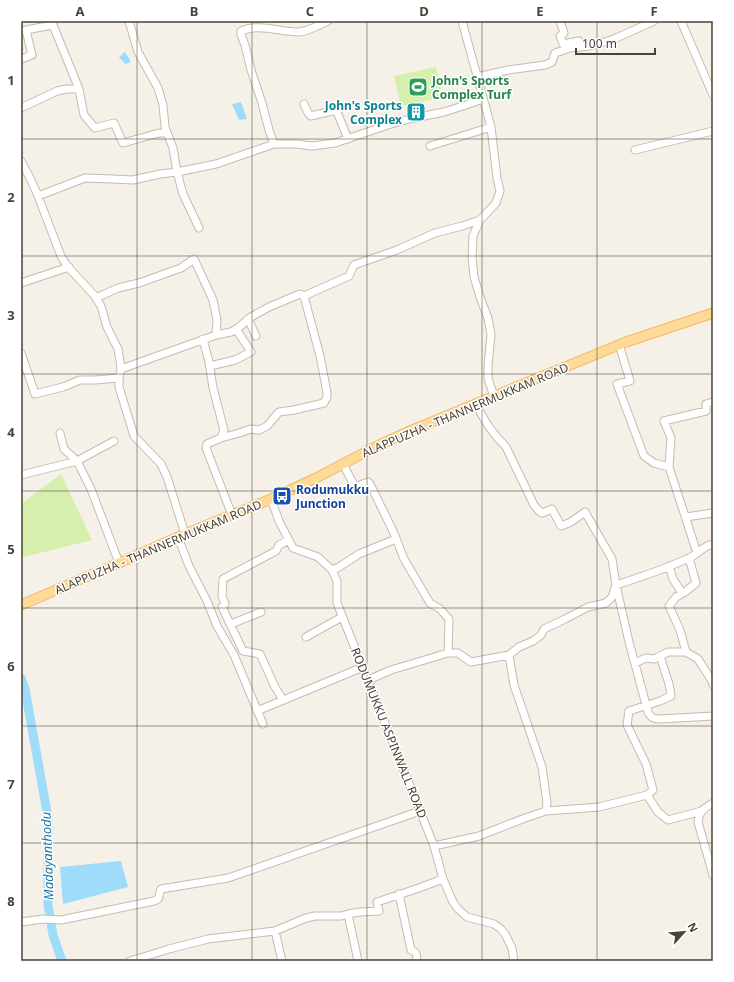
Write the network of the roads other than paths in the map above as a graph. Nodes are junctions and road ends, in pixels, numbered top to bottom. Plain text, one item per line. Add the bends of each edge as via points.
1 (129, 21) edge
2 (328, 21) edge
3 (462, 21) edge
4 (560, 21) edge
5 (654, 21) edge
6 (681, 21) edge
7 (581, 47) junction
8 (21, 58) edge
9 (477, 77) junction
10 (79, 88) junction
11 (713, 95) edge
12 (483, 99) junction
13 (304, 104) dead end
14 (21, 108) edge
15 (491, 127) junction
16 (713, 130) edge
17 (167, 133) junction
18 (348, 139) junction
19 (274, 144) junction
20 (430, 146) dead end
21 (635, 150) dead end
22 (21, 161) edge
23 (177, 172) junction
24 (38, 196) junction
25 (480, 220) junction
26 (199, 228) dead end
27 (69, 268) junction
28 (21, 283) edge
29 (304, 296) junction
30 (96, 298) junction
31 (713, 313) edge
32 (248, 319) junction
33 (236, 330) junction
34 (216, 335) junction
35 (256, 336) dead end
36 (203, 339) junction
37 (619, 344) junction
38 (21, 353) edge
39 (210, 366) junction
40 (121, 369) junction
41 (119, 378) junction
42 (494, 396) junction
43 (713, 402) edge
44 (476, 404) junction
45 (60, 433) dead end
46 (221, 438) junction
47 (114, 441) dead end
48 (77, 461) junction
49 (343, 464) junction
50 (669, 467) junction
51 (21, 476) edge
52 (271, 500) junction
53 (713, 513) edge
54 (232, 515) junction
55 (686, 517) junction
56 (181, 535) junction
57 (396, 539) junction
58 (289, 540) junction
59 (713, 544) edge
60 (697, 552) junction
61 (689, 558) junction
62 (119, 563) junction
63 (669, 566) junction
64 (332, 570) junction
65 (616, 585) junction
66 (682, 594) junction
67 (22, 604) edge
68 (261, 612) dead end
69 (342, 617) junction
70 (231, 624) junction
71 (306, 637) dead end
72 (686, 652) junction
73 (448, 653) junction
74 (509, 655) junction
75 (660, 656) junction
76 (635, 663) junction
77 (363, 666) junction
78 (368, 680) junction
79 (713, 685) edge
80 (283, 700) junction
81 (646, 705) junction
82 (257, 711) junction
83 (713, 716) edge
84 (263, 724) dead end
85 (647, 795) junction
86 (713, 803) edge
87 (420, 811) junction
88 (546, 811) junction
89 (702, 811) junction
90 (434, 846) junction
91 (713, 876) edge
92 (443, 879) junction
93 (399, 894) junction
94 (348, 914) junction
95 (21, 922) edge
96 (275, 931) junction
97 (130, 961) edge
98 (282, 961) edge
99 (358, 961) edge
100 (417, 961) edge
101 (514, 961) edge

1 - 17 street via 138,52 158,88
2 - 19 street via 300,32 262,28 247,28 241,31
3 - 9 street
4 - 7 street via 564,33 560,36 563,44 579,41
5 - 7 street via 614,39
6 - 11 street
7 - 9 street via 555,54 552,62 545,65
8 - 10 street via 32,55 26,30 53,25
9 - 12 street
10 - 14 street via 57,91
10 - 17 street via 84,115 95,128 114,123 123,143
12 - 15 street
12 - 18 street via 444,112 391,124
13 - 18 street via 309,116 336,110
15 - 20 street
15 - 25 street via 500,191 496,203
16 - 21 street
17 - 23 street via 173,148
18 - 19 street via 312,146
19 - 23 street via 216,164
22 - 24 street
23 - 24 street via 133,180 85,178
23 - 26 street via 183,194
24 - 27 street via 61,256
25 - 29 street via 435,233 354,265 349,276
25 - 42 street via 473,236 472,257 474,277 491,335 488,379
27 - 28 street
27 - 30 street
29 - 32 street via 300,294
29 - 46 street via 327,392 324,403 279,412 267,426 259,430 251,428
30 - 34 street via 118,288 181,268 194,259 213,300 217,320
30 - 40 street via 118,349
31 - 37 main road, ALAPPUZHA - THANNERMUKKAM ROAD
32 - 33 street
32 - 35 street
33 - 34 street
33 - 39 street via 251,352 235,360
34 - 36 street
36 - 39 street
36 - 40 street
37 - 42 main road, ALAPPUZHA - THANNERMUKKAM ROAD
37 - 50 street via 630,381 617,384 644,456 654,463
38 - 41 street via 35,394 80,380
39 - 46 street via 224,430
40 - 41 street
41 - 56 street via 119,387 134,436 161,464 167,477
42 - 44 main road, ALAPPUZHA - THANNERMUKKAM ROAD
43 - 50 street via 706,404 706,411 664,420 671,438
44 - 49 main road, ALAPPUZHA - THANNERMUKKAM ROAD via 379,445
44 - 65 street via 494,434 506,447 539,511 542,513 552,509 561,526 586,512 612,559
45 - 48 street via 64,449
46 - 54 street via 207,444 206,448
47 - 48 street
48 - 51 street
48 - 62 street via 91,488
49 - 52 main road, ALAPPUZHA - THANNERMUKKAM ROAD
49 - 57 street via 355,486 368,482 370,484
50 - 55 street
52 - 54 main road, ALAPPUZHA - THANNERMUKKAM ROAD
52 - 58 street
53 - 55 street
54 - 56 main road, ALAPPUZHA - THANNERMUKKAM ROAD
55 - 60 street
56 - 62 main road, ALAPPUZHA - THANNERMUKKAM ROAD
56 - 82 street via 189,566 217,626 234,655
57 - 64 street via 358,554
57 - 73 street via 404,559 430,603 449,619
58 - 64 street via 293,548 318,557
58 - 70 street via 279,545 276,551 223,579 222,596 225,604 222,607
59 - 60 street
60 - 61 street
61 - 63 street
61 - 66 street via 696,584
62 - 67 main road, ALAPPUZHA - THANNERMUKKAM ROAD
63 - 65 street
63 - 66 street
64 - 69 street, RODUMUKKU ASPINWALL ROAD via 337,581 337,603
65 - 74 street via 612,597 606,603 588,607 544,629 533,641
65 - 76 street
66 - 72 street via 669,606
68 - 70 street
69 - 71 street
69 - 77 street, RODUMUKKU ASPINWALL ROAD
70 - 80 street via 244,651 260,654
72 - 75 street via 668,652
72 - 79 street via 698,659
73 - 74 street via 458,653 471,662
73 - 78 street via 391,670
74 - 88 street via 514,685 542,767
75 - 76 street
75 - 81 street via 671,696
76 - 81 street
77 - 78 street, RODUMUKKU ASPINWALL ROAD
77 - 80 street
78 - 87 street, RODUMUKKU ASPINWALL ROAD
80 - 82 street
81 - 83 street via 650,717 655,719
81 - 85 street via 629,711 627,725 646,764 653,790
82 - 84 street
85 - 88 street via 599,807
85 - 89 street via 658,812 668,820
86 - 89 street
87 - 90 street, RODUMUKKU ASPINWALL ROAD
87 - 95 street via 228,878 161,889 158,899 154,901 61,920
88 - 90 street via 479,836
89 - 91 street via 698,822
90 - 92 street, RODUMUKKU ASPINWALL ROAD
92 - 93 street
92 - 101 street, RODUMUKKU ASPINWALL ROAD via 453,902 467,917 494,924 501,929 512,948
93 - 94 street via 377,902 379,911
93 - 100 street via 411,950 416,953
94 - 96 street via 314,916
94 - 99 street
96 - 97 street via 208,939
96 - 98 street

